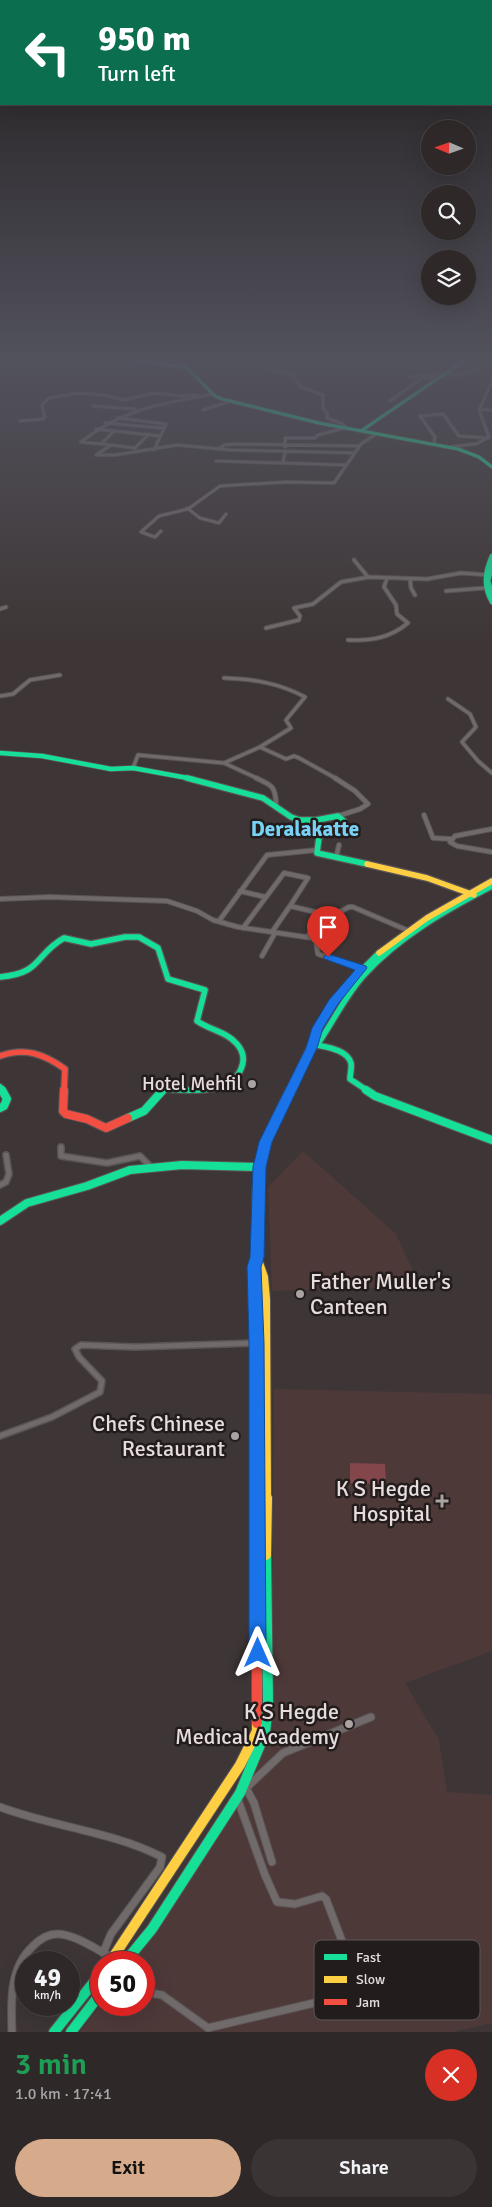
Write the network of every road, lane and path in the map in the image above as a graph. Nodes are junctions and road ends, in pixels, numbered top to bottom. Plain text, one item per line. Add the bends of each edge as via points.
1 (285, 452) edge
2 (100, 453) edge
3 (132, 453) edge
4 (343, 453) edge
5 (355, 453) joint
6 (469, 453) edge
7 (473, 453) edge
8 (216, 461) dead end
9 (283, 463) junction
10 (492, 463) edge
11 (346, 465) junction
12 (492, 467) edge
13 (184, 506) dead end
14 (188, 508) junction
15 (226, 514) dead end
16 (161, 531) dead end
17 (492, 556) edge
18 (354, 560) dead end
19 (492, 565) edge
20 (486, 575) junction
21 (369, 577) junction
22 (387, 578) junction
23 (410, 579) junction
24 (485, 588) junction
25 (446, 591) dead end
26 (492, 594) edge
27 (415, 595) dead end
28 (492, 602) edge
29 (6, 607) dead end
30 (0, 609) edge
31 (266, 628) dead end
32 (348, 640) dead end
33 (60, 675) dead end
34 (224, 678) dead end
35 (0, 696) edge
36 (448, 699) dead end
37 (260, 747) junction
38 (0, 753) edge
39 (224, 763) junction
40 (133, 768) junction
41 (492, 773) edge
42 (276, 806) junction
43 (424, 815) dead end
44 (338, 816) junction
45 (492, 829) edge
46 (450, 839) junction
47 (338, 845) dead end
48 (317, 850) junction
49 (492, 852) edge
50 (336, 858) junction
51 (492, 881) edge
52 (492, 886) edge
53 (240, 891) junction
54 (471, 894) junction
55 (265, 897) junction
56 (0, 899) edge
57 (290, 906) junction
58 (336, 915) junction
59 (219, 921) junction
60 (244, 928) junction
61 (409, 931) junction
62 (274, 932) junction
63 (306, 937) junction
64 (262, 956) dead end
65 (365, 970) junction
66 (0, 977) edge
67 (313, 1045) junction
68 (0, 1056) edge
69 (0, 1087) edge
70 (0, 1108) edge
71 (492, 1140) edge
72 (61, 1147) dead end
73 (6, 1155) dead end
74 (150, 1166) junction
75 (260, 1167) junction
76 (0, 1185) edge
77 (0, 1222) edge
78 (257, 1257) junction
79 (257, 1343) junction
80 (0, 1436) edge
81 (266, 1520) junction
82 (257, 1521) junction
83 (371, 1717) dead end
84 (241, 1793) junction
85 (0, 1807) edge
86 (261, 1825) junction
87 (248, 1829) junction
88 (272, 1862) dead end
89 (342, 1940) edge
90 (98, 1951) edge
91 (104, 1951) edge
92 (118, 1951) edge
93 (134, 1951) edge
94 (90, 1987) edge
95 (155, 1994) edge
96 (314, 2003) edge
97 (90, 2007) edge
98 (12, 2032) edge
99 (54, 2032) edge
100 (71, 2032) edge

1 - 9 street
2 - 3 street via 96,455
4 - 5 street
5 - 11 street
6 - 12 main road
7 - 10 main road
8 - 9 street
9 - 11 street
11 - 14 street via 334,483 220,486
13 - 14 street
14 - 15 street via 200,518 219,523
14 - 16 street via 159,516 141,532 155,537
17 - 20 main road
18 - 21 street
19 - 20 main road
20 - 23 street via 461,573
20 - 24 main road
20 - 26 main road
21 - 22 street
21 - 31 street via 341,582 313,604 294,608 299,620
22 - 23 street
22 - 32 street via 384,587 396,604 397,614 408,623 387,638 365,642
23 - 27 street
24 - 25 street
24 - 28 main road
29 - 30 street
33 - 35 street via 30,680 15,694
34 - 37 street via 250,678 305,697 287,716 291,728
36 - 41 street via 476,723 462,742
37 - 39 street
37 - 44 street via 286,759 294,756 310,762 352,787 368,804
38 - 40 main road via 42,756 111,769
39 - 40 street via 138,756
39 - 42 street via 271,785 276,793
40 - 42 main road via 202,781 263,798
42 - 44 main road via 300,820
43 - 46 street via 433,838
44 - 48 main road via 344,821 343,825 334,831 323,832
45 - 46 street
46 - 49 street via 457,846
47 - 50 street
48 - 50 main road via 317,853
48 - 53 street via 266,855
50 - 54 main road via 428,878
51 - 54 main road
52 - 54 main road
53 - 55 street
53 - 59 street
54 - 61 main road
54 - 65 main road
55 - 57 street via 284,873 308,878
55 - 60 street
56 - 59 street via 161,900 177,903
57 - 58 street
57 - 62 street
58 - 61 street via 349,906
58 - 63 street
59 - 60 street
60 - 62 street
61 - 65 main road
62 - 63 street
62 - 64 street
63 - 65 street via 316,942 318,954
65 - 67 main road via 333,1002 318,1028
66 - 68 main road via 35,967 53,944 64,938 87,944 137,936 158,948 167,979 205,990 197,1021 208,1029 217,1029 235,1042 243,1054 243,1065 239,1075 223,1086 164,1089 144,1111 106,1128 63,1111 65,1069 51,1058 26,1050
67 - 71 main road via 334,1049 349,1059 352,1065 350,1080 375,1096
67 - 75 main road via 275,1120
69 - 70 main road via 7,1099
72 - 74 street via 61,1156 107,1163 140,1156
73 - 76 street via 9,1174 6,1182
74 - 75 main road via 209,1164
74 - 77 main road via 23,1203
75 - 78 main road
78 - 79 main road via 254,1267
78 - 81 main road via 262,1268 264,1295 268,1437
79 - 80 street via 135,1347 81,1345 76,1349 79,1357 102,1381 100,1392 76,1406
79 - 82 main road
81 - 82 main road
81 - 84 main road via 268,1702 265,1733
82 - 92 main road via 256,1731 240,1765
83 - 84 street via 283,1753
84 - 86 street via 254,1803
84 - 87 street
84 - 93 main road via 152,1929
85 - 91 street via 120,1839 162,1857 160,1867 110,1934
86 - 87 street
86 - 88 street
87 - 89 street via 277,1902 293,1905 322,1896
90 - 98 street via 57,1934 42,1938 30,1947 17,1968 14,1981
94 - 99 main road
95 - 96 street via 162,1995 208,2028
97 - 100 main road

